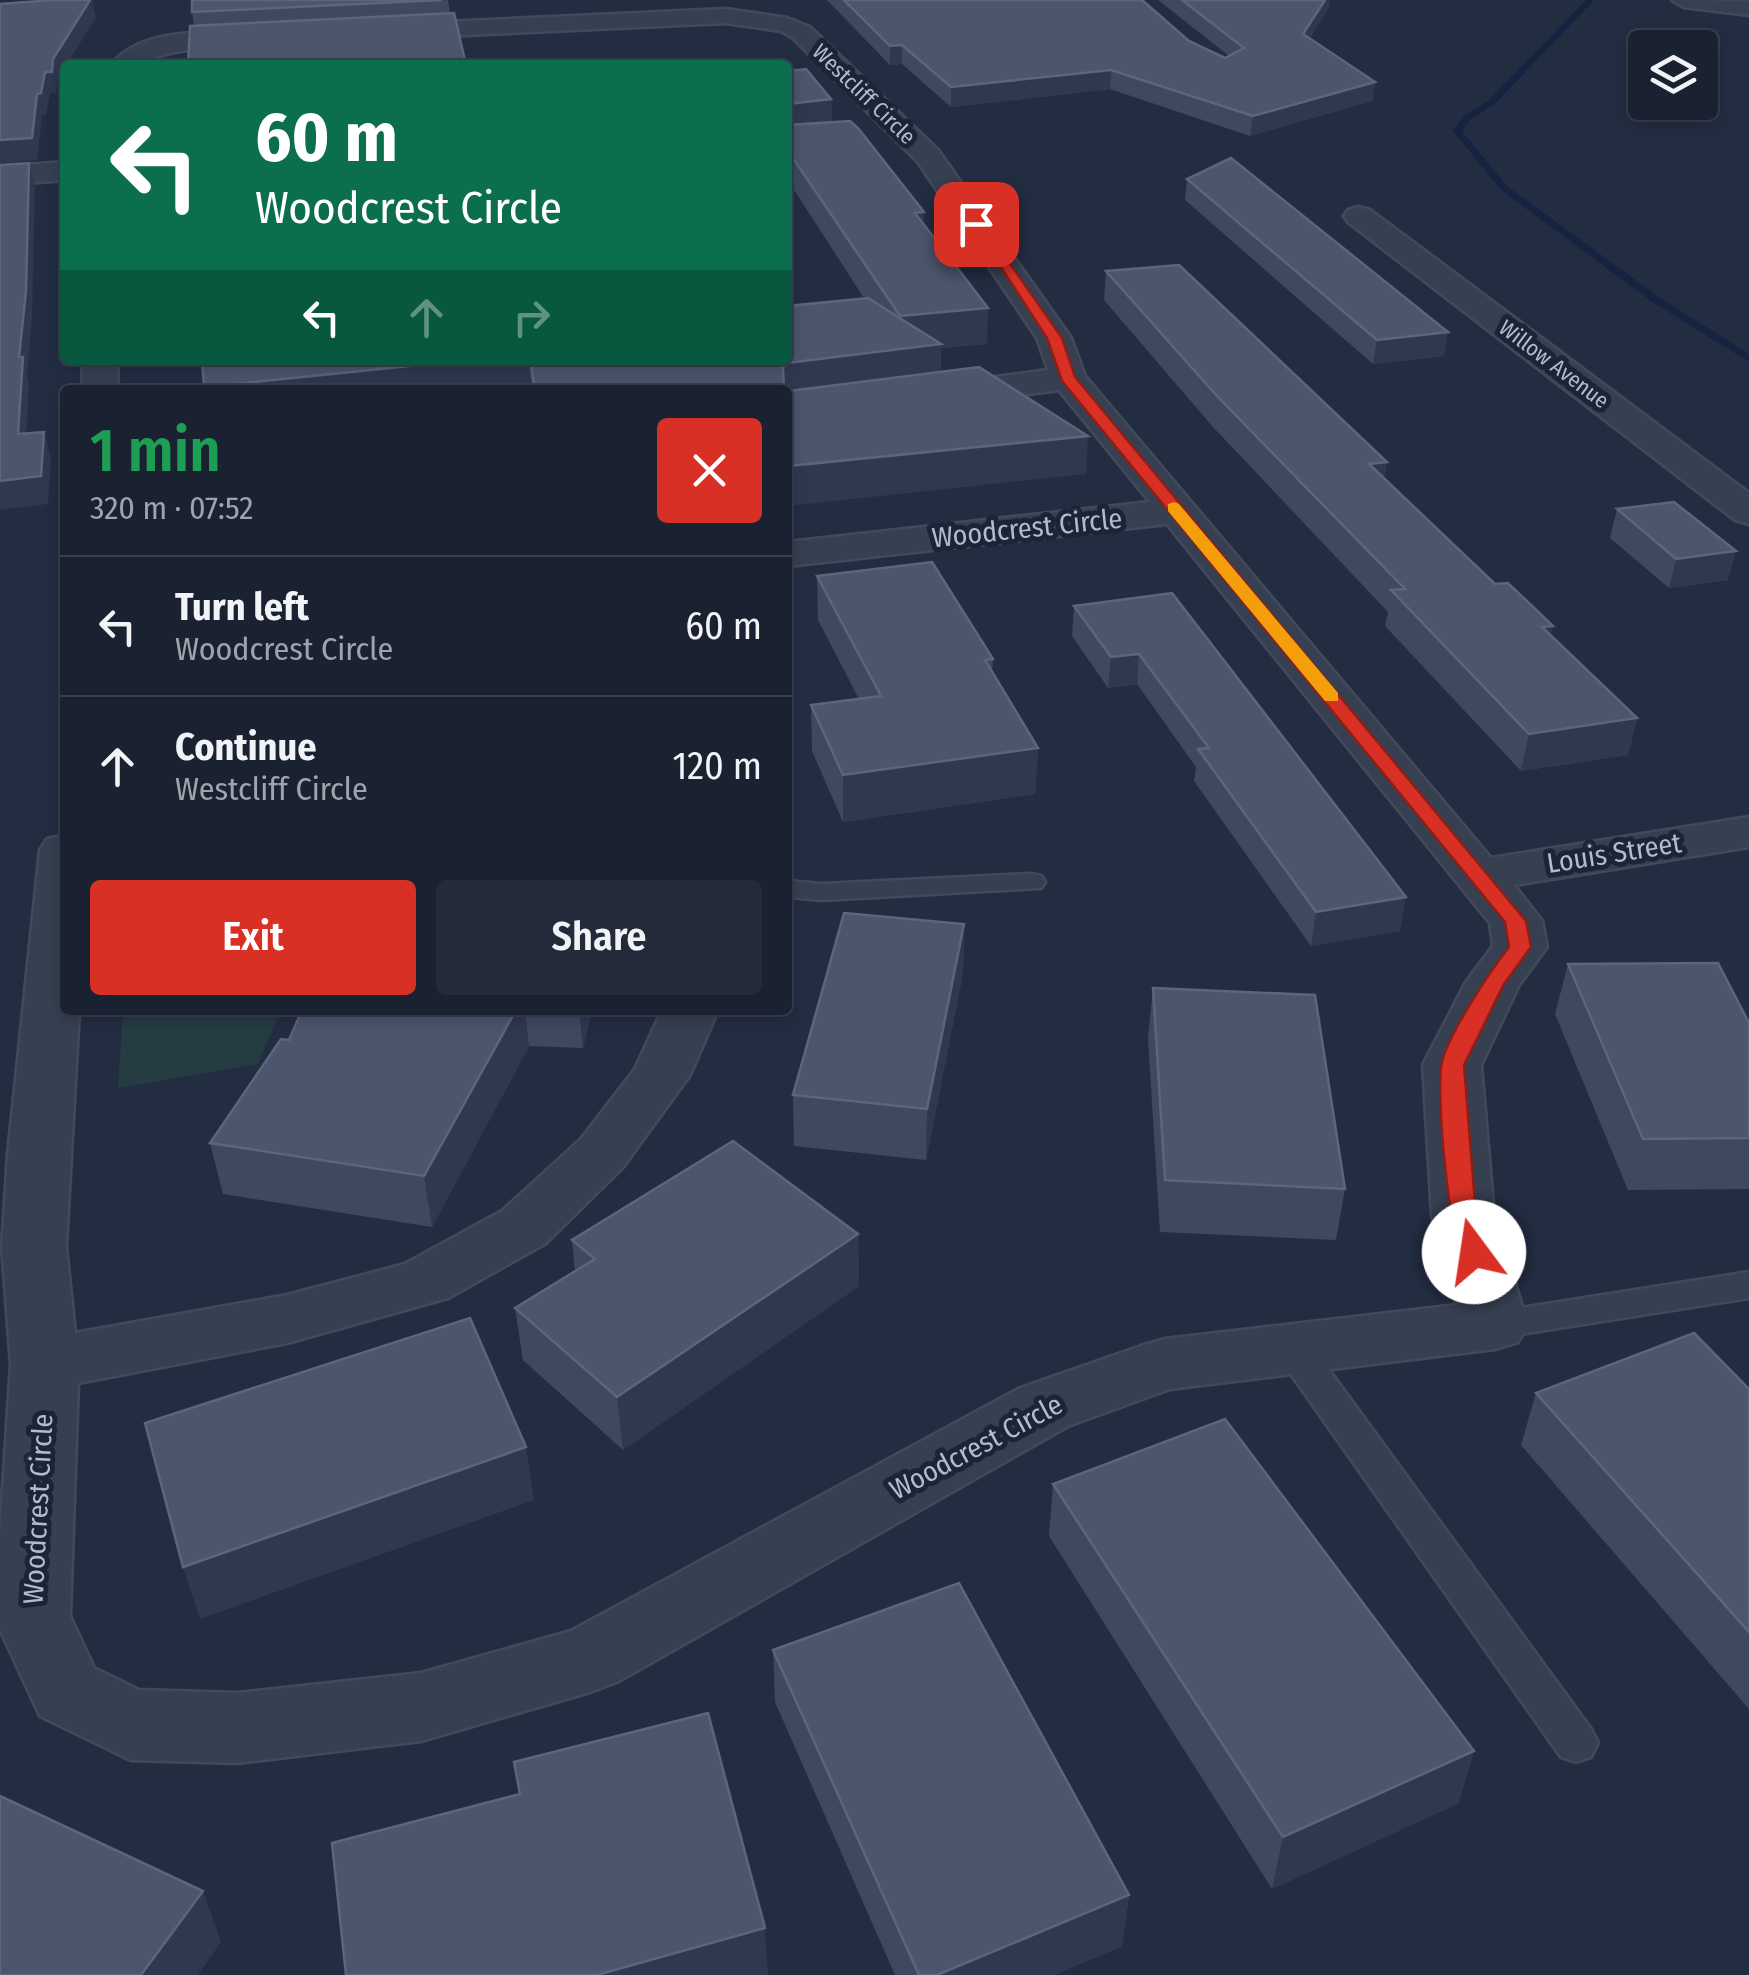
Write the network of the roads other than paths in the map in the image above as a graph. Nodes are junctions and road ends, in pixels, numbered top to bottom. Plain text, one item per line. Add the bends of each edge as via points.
1 (1684, 0) edge
2 (1749, 8) edge
3 (356, 34) edge
4 (300, 37) edge
5 (130, 60) edge
6 (906, 136) junction
7 (866, 139) edge
8 (60, 155) edge
9 (0, 160) edge
10 (60, 170) edge
11 (0, 176) edge
12 (1359, 216) dead end
13 (1068, 378) junction
14 (792, 414) edge
15 (1177, 511) junction
16 (1749, 512) edge
17 (792, 554) edge
18 (1749, 832) edge
19 (1479, 875) junction
20 (1031, 882) dead end
21 (60, 883) edge
22 (792, 889) edge
23 (688, 1015) edge
24 (19, 1157) edge
25 (1749, 1284) edge
26 (1495, 1325) junction
27 (1292, 1347) junction
28 (45, 1364) junction
29 (1576, 1743) dead end

1 - 2 street
3 - 6 street, Westcliff Circle via 764,19 800,32
4 - 5 street via 176,44
6 - 7 street
6 - 13 street, Westcliff Circle via 928,156 1054,338
8 - 9 street
10 - 11 street
12 - 16 street, Willow Avenue
13 - 14 street
13 - 15 street, Westcliff Circle
15 - 17 street, Woodcrest Circle
15 - 19 street
18 - 19 street, Louis Street
19 - 26 street via 1516,921 1520,947 1493,982 1452,1065 1463,1216
20 - 22 lane
21 - 24 street, Woodcrest Circle
23 - 28 street via 660,1075 602,1153 524,1227 425,1282 287,1319
24 - 28 street, Woodcrest Circle
25 - 26 lane
26 - 27 street, Woodcrest Circle
27 - 28 street, Woodcrest Circle via 1165,1364 1044,1406 590,1659 420,1706 238,1728 132,1725 67,1692 32,1616
27 - 29 lane

